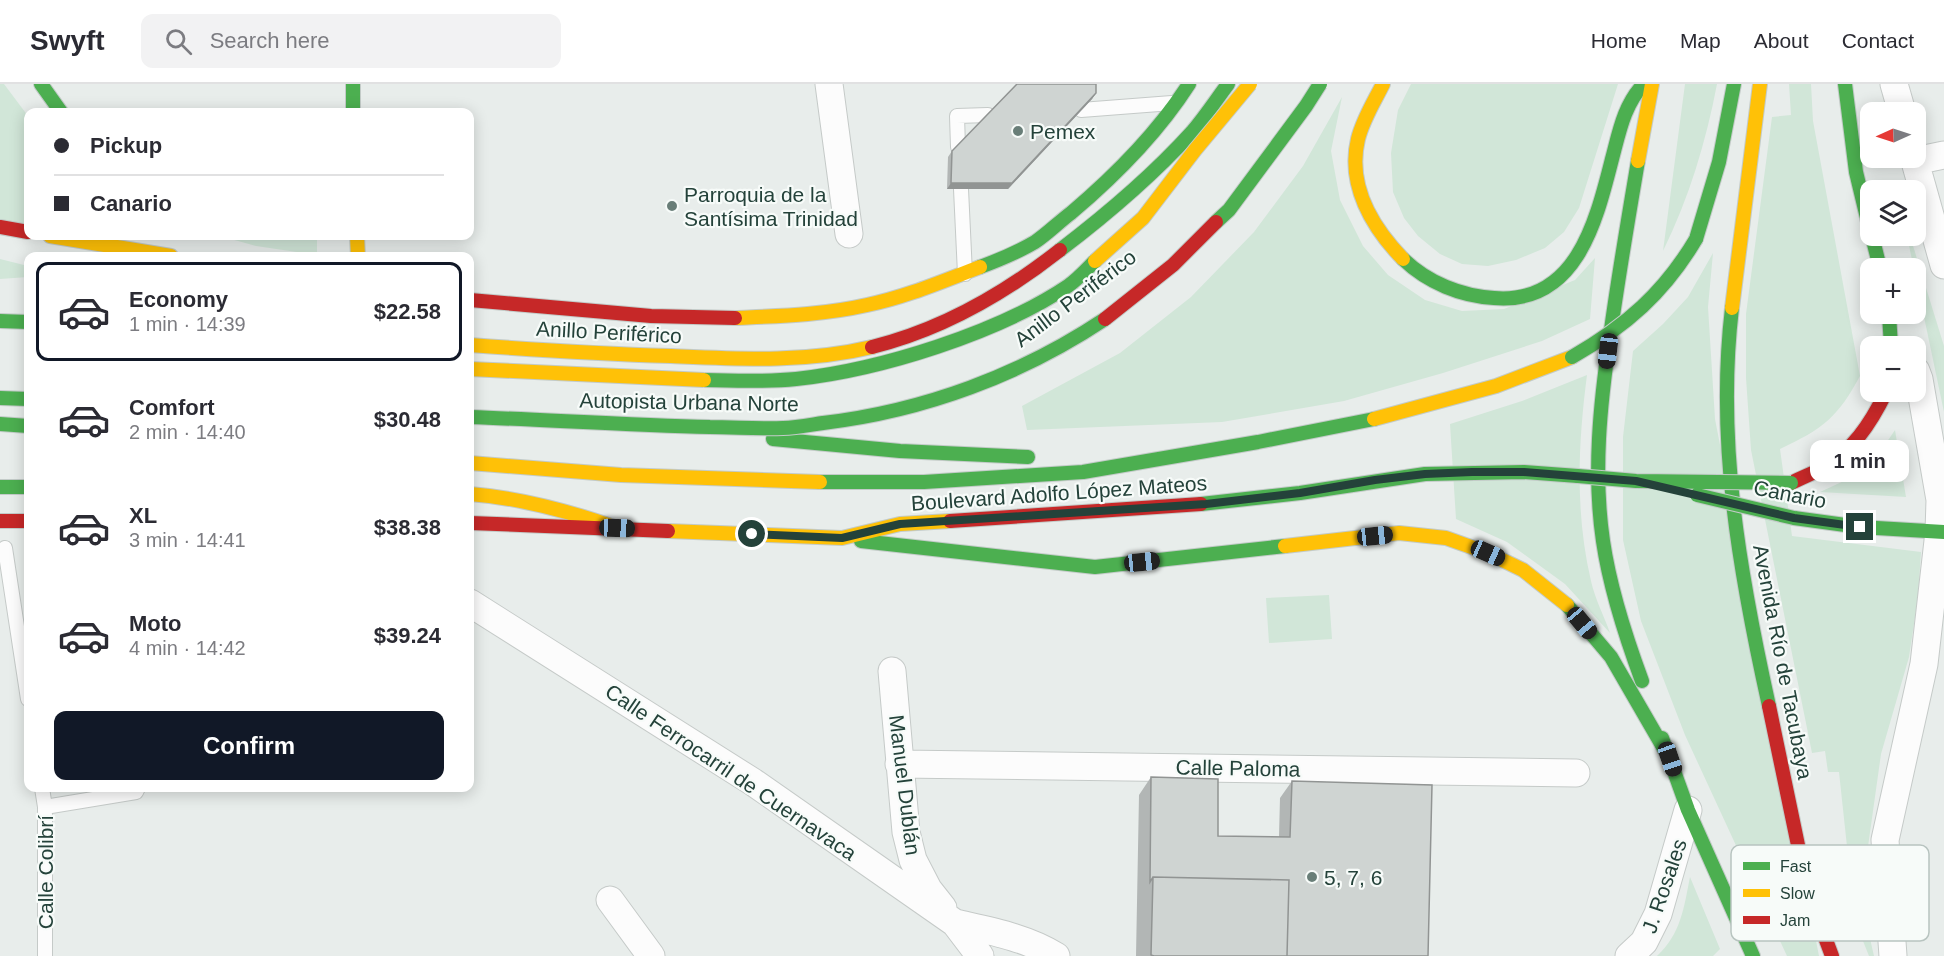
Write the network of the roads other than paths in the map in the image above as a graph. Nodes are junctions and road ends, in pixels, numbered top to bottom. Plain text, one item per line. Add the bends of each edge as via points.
1 (41, 84) edge
2 (352, 84) edge
3 (830, 84) edge
4 (1189, 84) edge
5 (1228, 84) edge
6 (1250, 84) edge
7 (1315, 84) edge
8 (1320, 84) edge
9 (1383, 84) edge
10 (1644, 84) edge
11 (1652, 84) edge
12 (1734, 84) edge
13 (1760, 84) edge
14 (1845, 84) edge
15 (1894, 84) edge
16 (1899, 102) edge
17 (1178, 103) junction
18 (58, 108) edge
19 (353, 108) edge
20 (1082, 110) edge
21 (988, 115) edge
22 (958, 147) edge
23 (1944, 155) edge
24 (1926, 157) edge
25 (1917, 168) edge
26 (960, 189) edge
27 (1860, 189) edge
28 (0, 227) edge
29 (24, 231) edge
30 (849, 234) dead end
31 (73, 240) edge
32 (152, 240) edge
33 (143, 252) edge
34 (162, 252) edge
35 (1944, 265) edge
36 (965, 274) junction
37 (474, 300) edge
38 (0, 321) edge
39 (24, 322) edge
40 (474, 345) edge
41 (474, 369) edge
42 (0, 400) edge
43 (24, 400) edge
44 (1881, 402) edge
45 (1923, 402) edge
46 (474, 418) edge
47 (474, 418) edge
48 (0, 424) edge
49 (24, 426) edge
50 (773, 439) junction
51 (1216, 449) junction
52 (1088, 456) dead end
53 (1042, 457) dead end
54 (474, 463) edge
55 (633, 476) junction
56 (1636, 481) junction
57 (538, 482) dead end
58 (492, 483) dead end
59 (474, 484) edge
60 (0, 487) edge
61 (23, 487) edge
62 (474, 494) edge
63 (0, 521) edge
64 (24, 521) edge
65 (474, 523) edge
66 (617, 528) junction
67 (1941, 532) edge
68 (842, 538) junction
69 (5, 548) dead end
70 (474, 605) edge
71 (892, 671) dead end
72 (24, 673) edge
73 (1670, 759) junction
74 (899, 764) junction
75 (1576, 773) dead end
76 (43, 792) edge
77 (136, 792) edge
78 (45, 807) junction
79 (1688, 810) junction
80 (1799, 845) edge
81 (1885, 845) edge
82 (610, 900) dead end
83 (1731, 907) edge
84 (955, 923) junction
85 (1746, 941) edge
86 (1827, 941) edge
87 (1892, 941) edge
88 (45, 956) edge
89 (651, 956) edge
90 (980, 956) edge
91 (1056, 956) edge
92 (1629, 956) edge
93 (1753, 956) edge
94 (1832, 956) edge
95 (1893, 956) edge

1 - 18 main road
2 - 19 main road
3 - 30 street
4 - 17 main road
5 - 40 main road, Anillo Periférico via 1187,138 1070,244 987,300 938,325 896,340 810,358 766,360
6 - 41 main road, Autopista Urbana Norte, bridge via 1143,218 1069,285 1010,318 942,345 867,366 796,379 731,381
7 - 50 main road, Anillo Periférico via 1248,177 1107,305 1043,351 953,401 916,416 853,432
8 - 47 main road, Autopista Urbana Norte, bridge via 1229,210 1173,265 1080,336 993,379 880,414 784,428
9 - 10 main road via 1359,132 1355,154 1356,180 1373,222 1400,257 1434,282 1459,293 1518,299 1552,286 1578,255 1597,211 1622,124
11 - 73 main road via 1602,398 1599,496 1613,599
12 - 51 main road, bridge via 1723,150 1696,239 1682,265 1645,306 1606,337 1572,357 1520,378 1425,407 1332,429
13 - 80 main road, Avenida Río de Tacubaya via 1727,351 1726,431 1734,520
14 - 27 main road
15 - 16 street
17 - 20 lane
17 - 36 main road via 1136,153 1071,213 1035,241
21 - 22 lane via 957,116
23 - 24 street
25 - 35 street
26 - 36 lane
28 - 29 main road
31 - 33 main road
32 - 34 main road
36 - 37 main road via 868,305 804,315 651,316
38 - 39 main road
42 - 43 main road
44 - 56 main road, bridge via 1856,442 1838,458 1791,483
45 - 67 street via 1940,500
46 - 50 main road, Anillo Periférico via 653,434
48 - 49 main road
50 - 53 main road via 938,455
51 - 52 main road
51 - 55 main road via 1078,473 930,482 815,484
54 - 55 main road
55 - 57 main road
56 - 67 main road, Canario, bridge via 1794,518
56 - 68 main road, Boulevard Adolfo López Mateos, bridge via 1524,472 1425,474 1206,504 900,524
58 - 59 main road
60 - 61 main road
62 - 66 main road via 526,501
63 - 64 main road
65 - 66 main road, Boulevard Adolfo López Mateos
66 - 68 main road, Boulevard Adolfo López Mateos
67 - 81 street via 1924,664
68 - 73 main road via 1095,567 1398,533 1446,538 1524,570 1567,605 1611,657
69 - 72 lane
70 - 84 street, Calle Ferrocarril de Cuernavaca via 753,782
71 - 74 street, Manuel Dublán
73 - 79 main road
74 - 75 street, Calle Paloma
74 - 84 street, Manuel Dublán via 913,860 928,889
76 - 78 lane, Calle Colibrí
77 - 78 lane
78 - 88 lane, Calle Colibrí
79 - 83 main road
79 - 92 street, J. Rosales via 1658,914 1644,942
82 - 89 street
84 - 90 street, Calle Ferrocarril de Cuernavaca
84 - 91 street via 1008,935
85 - 93 main road
86 - 94 main road, Avenida Río de Tacubaya
87 - 95 street

